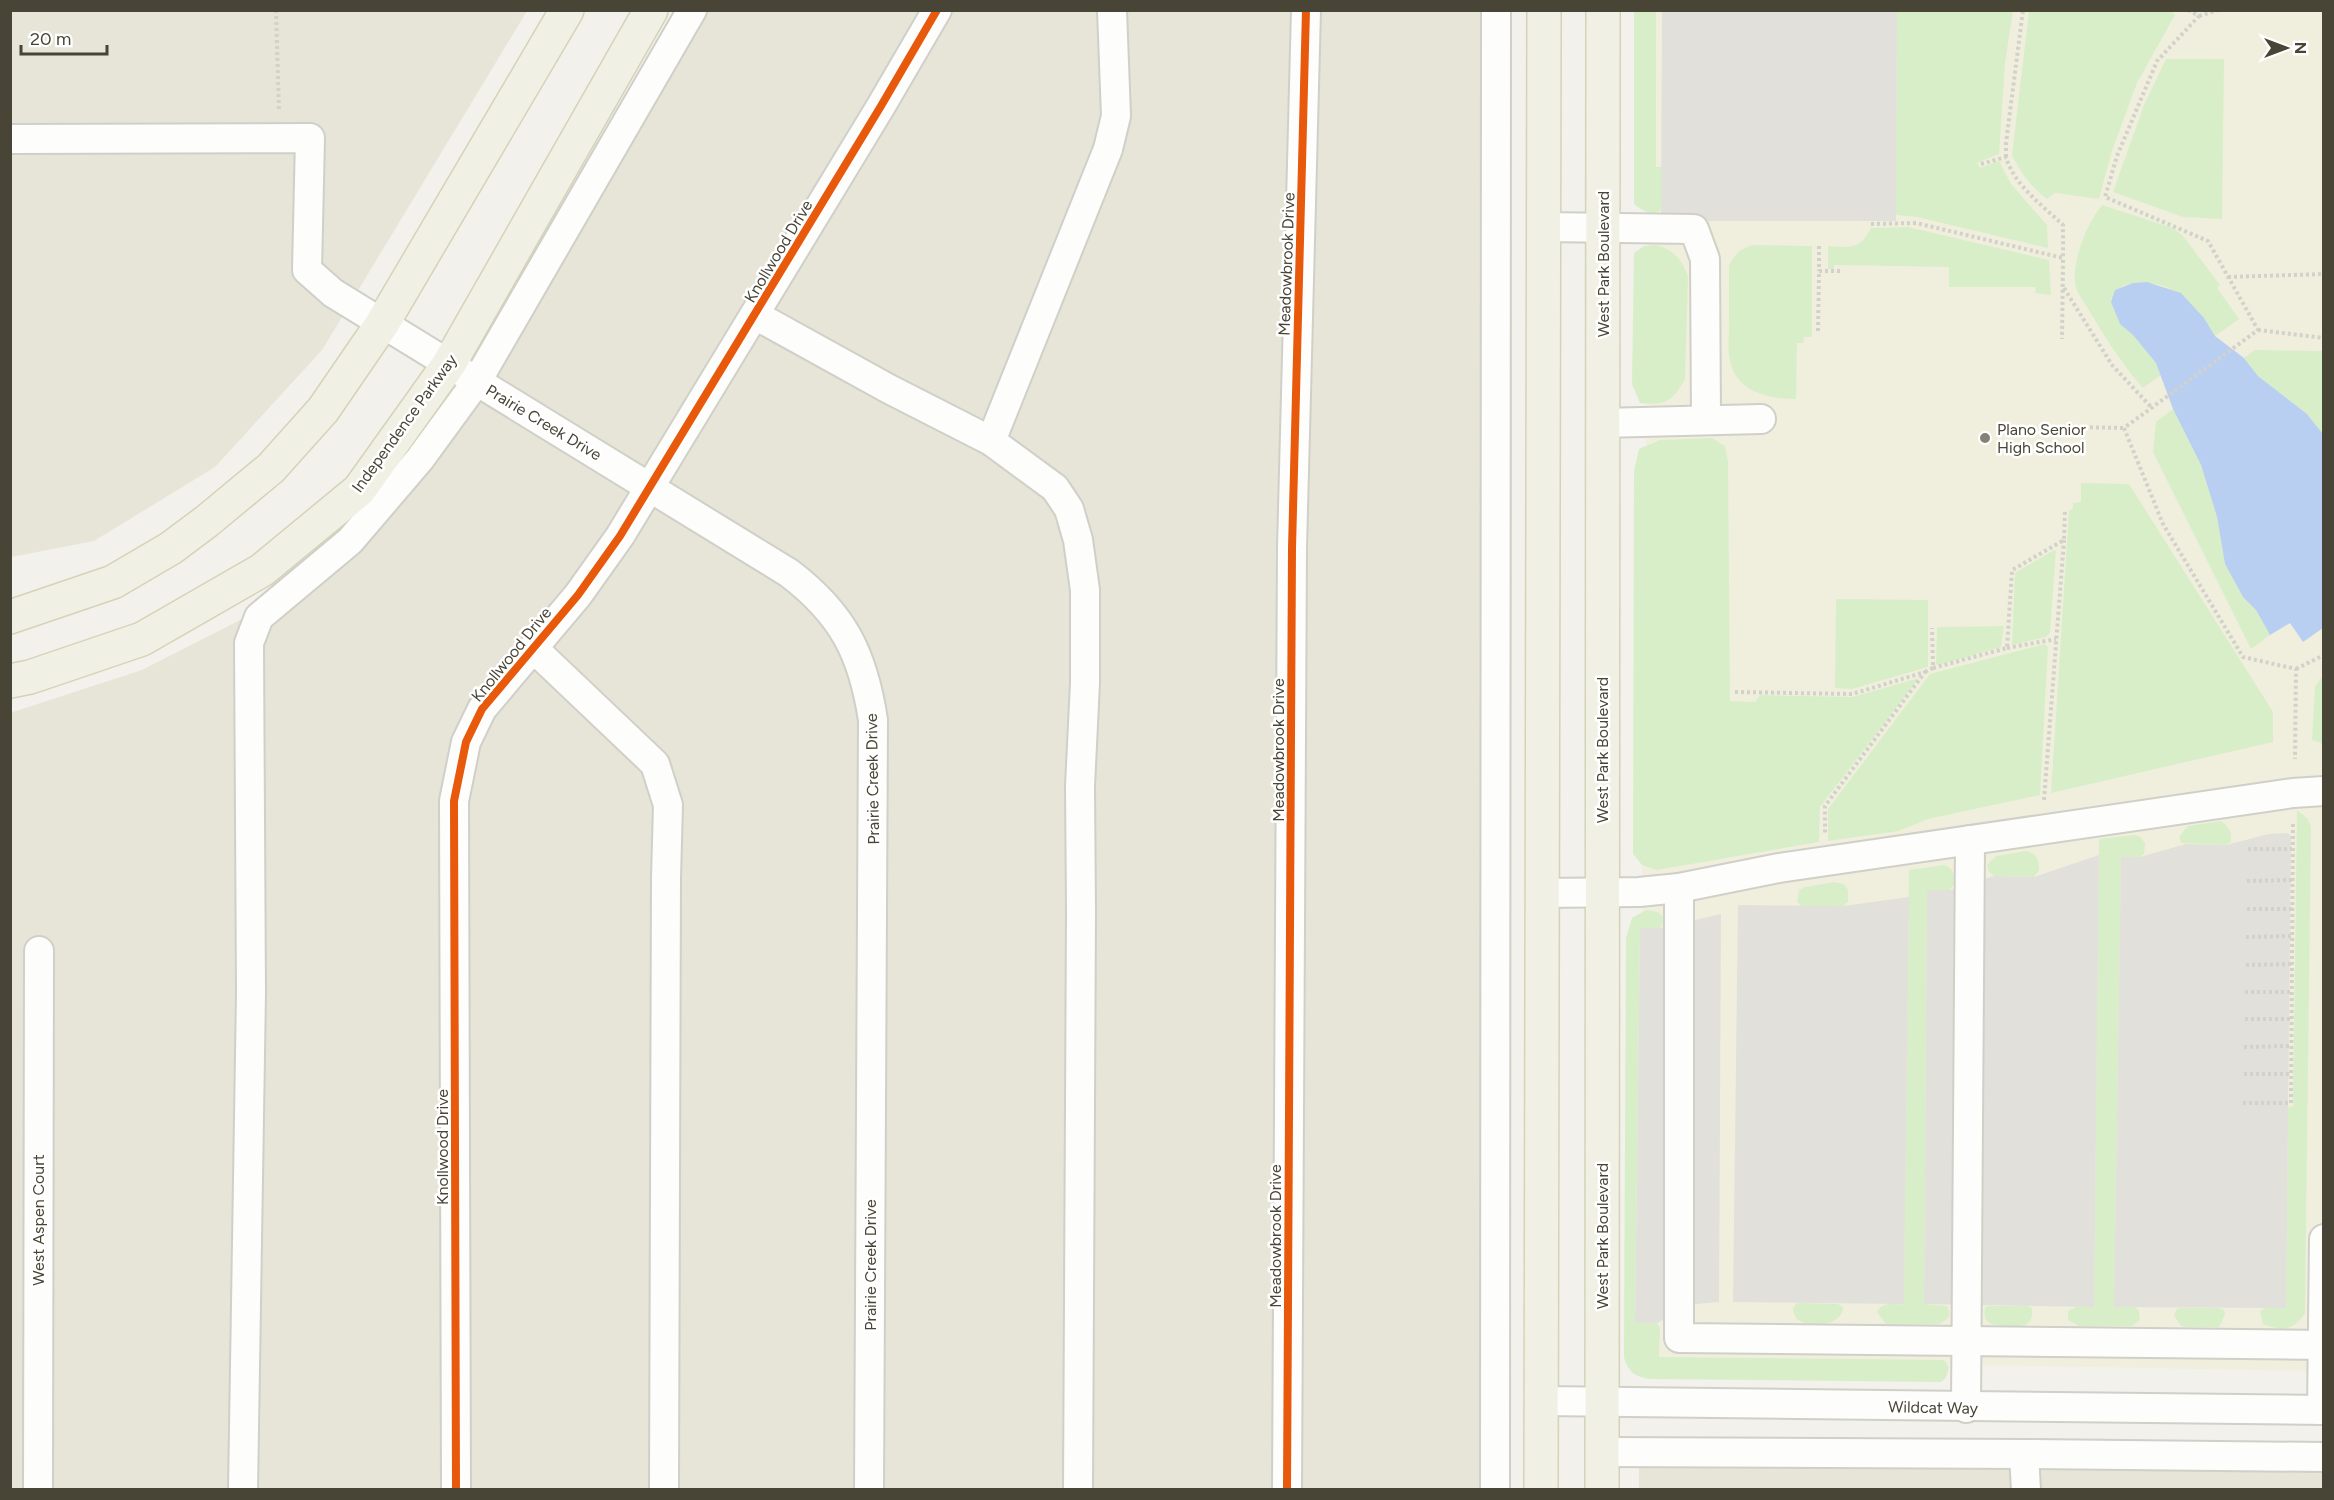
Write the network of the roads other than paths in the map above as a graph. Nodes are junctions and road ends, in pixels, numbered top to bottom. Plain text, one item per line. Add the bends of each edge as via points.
1 (567, 10) edge
2 (651, 10) edge
3 (693, 10) edge
4 (937, 10) edge
5 (1112, 10) edge
6 (1306, 10) edge
7 (1496, 10) edge
8 (1544, 10) edge
9 (1603, 10) edge
10 (10, 139) edge
11 (1542, 227) junction
12 (1603, 227) junction
13 (754, 315) junction
14 (382, 324) junction
15 (449, 364) junction
16 (477, 381) junction
17 (1706, 419) junction
18 (1761, 419) dead end
19 (1602, 423) junction
20 (992, 441) junction
21 (651, 488) junction
22 (10, 616) edge
23 (533, 648) junction
24 (10, 681) edge
25 (2324, 791) edge
26 (1970, 840) junction
27 (1679, 888) junction
28 (1541, 893) junction
29 (1602, 893) junction
30 (39, 951) dead end
31 (2324, 1239) edge
32 (1966, 1341) junction
33 (2323, 1345) edge
34 (1542, 1401) junction
35 (1601, 1402) junction
36 (1966, 1408) junction
37 (2323, 1410) edge
38 (1602, 1452) junction
39 (2024, 1454) junction
40 (2324, 1457) edge
41 (38, 1490) edge
42 (243, 1490) edge
43 (456, 1490) edge
44 (664, 1490) edge
45 (869, 1490) edge
46 (1078, 1490) edge
47 (1287, 1490) edge
48 (1495, 1490) edge
49 (1541, 1490) edge
50 (1602, 1490) edge
51 (2026, 1490) edge

1 - 14 main road
2 - 15 main road, Independence Parkway
3 - 16 street
4 - 13 street, Knollwood Drive
5 - 20 street via 1116,116 1108,149
6 - 47 street, Meadowbrook Drive via 1292,548
7 - 48 street
8 - 11 main road
9 - 12 main road, West Park Boulevard
10 - 14 street, Prairie Creek Drive via 310,138 307,270 333,293
11 - 12 street
11 - 28 main road
12 - 17 street via 1694,229 1705,259
12 - 19 main road, West Park Boulevard
13 - 20 street
13 - 21 street, Knollwood Drive
14 - 15 street, Prairie Creek Drive
14 - 22 main road via 323,410 271,468 207,521 171,548 113,582
15 - 16 street, Prairie Creek Drive
15 - 24 main road, Independence Parkway via 359,489 262,570 142,639
16 - 21 street, Prairie Creek Drive
16 - 42 street via 420,459 350,541 259,616 249,643 251,993
17 - 18 street
17 - 19 street
19 - 29 main road, West Park Boulevard
20 - 46 street via 1055,488 1069,509 1085,590 1080,786
21 - 23 street, Knollwood Drive via 578,595
21 - 45 street, Prairie Creek Drive via 805,585 837,620 857,653 868,685 873,720
23 - 43 street, Knollwood Drive via 482,709 466,742 454,801
23 - 44 street via 655,764 668,805
25 - 26 street
26 - 27 street via 1779,868
26 - 32 street
27 - 29 street
27 - 32 street via 1679,1338
28 - 29 street
28 - 34 main road
29 - 35 main road, West Park Boulevard
30 - 41 street, West Aspen Court
31 - 33 street
32 - 33 street
32 - 36 street
33 - 37 street
34 - 35 street, Wildcat Way
34 - 49 main road
35 - 36 street, Wildcat Way
35 - 38 main road, West Park Boulevard
36 - 37 street, Wildcat Way
38 - 39 street
38 - 50 main road, West Park Boulevard
39 - 40 street
39 - 51 street

